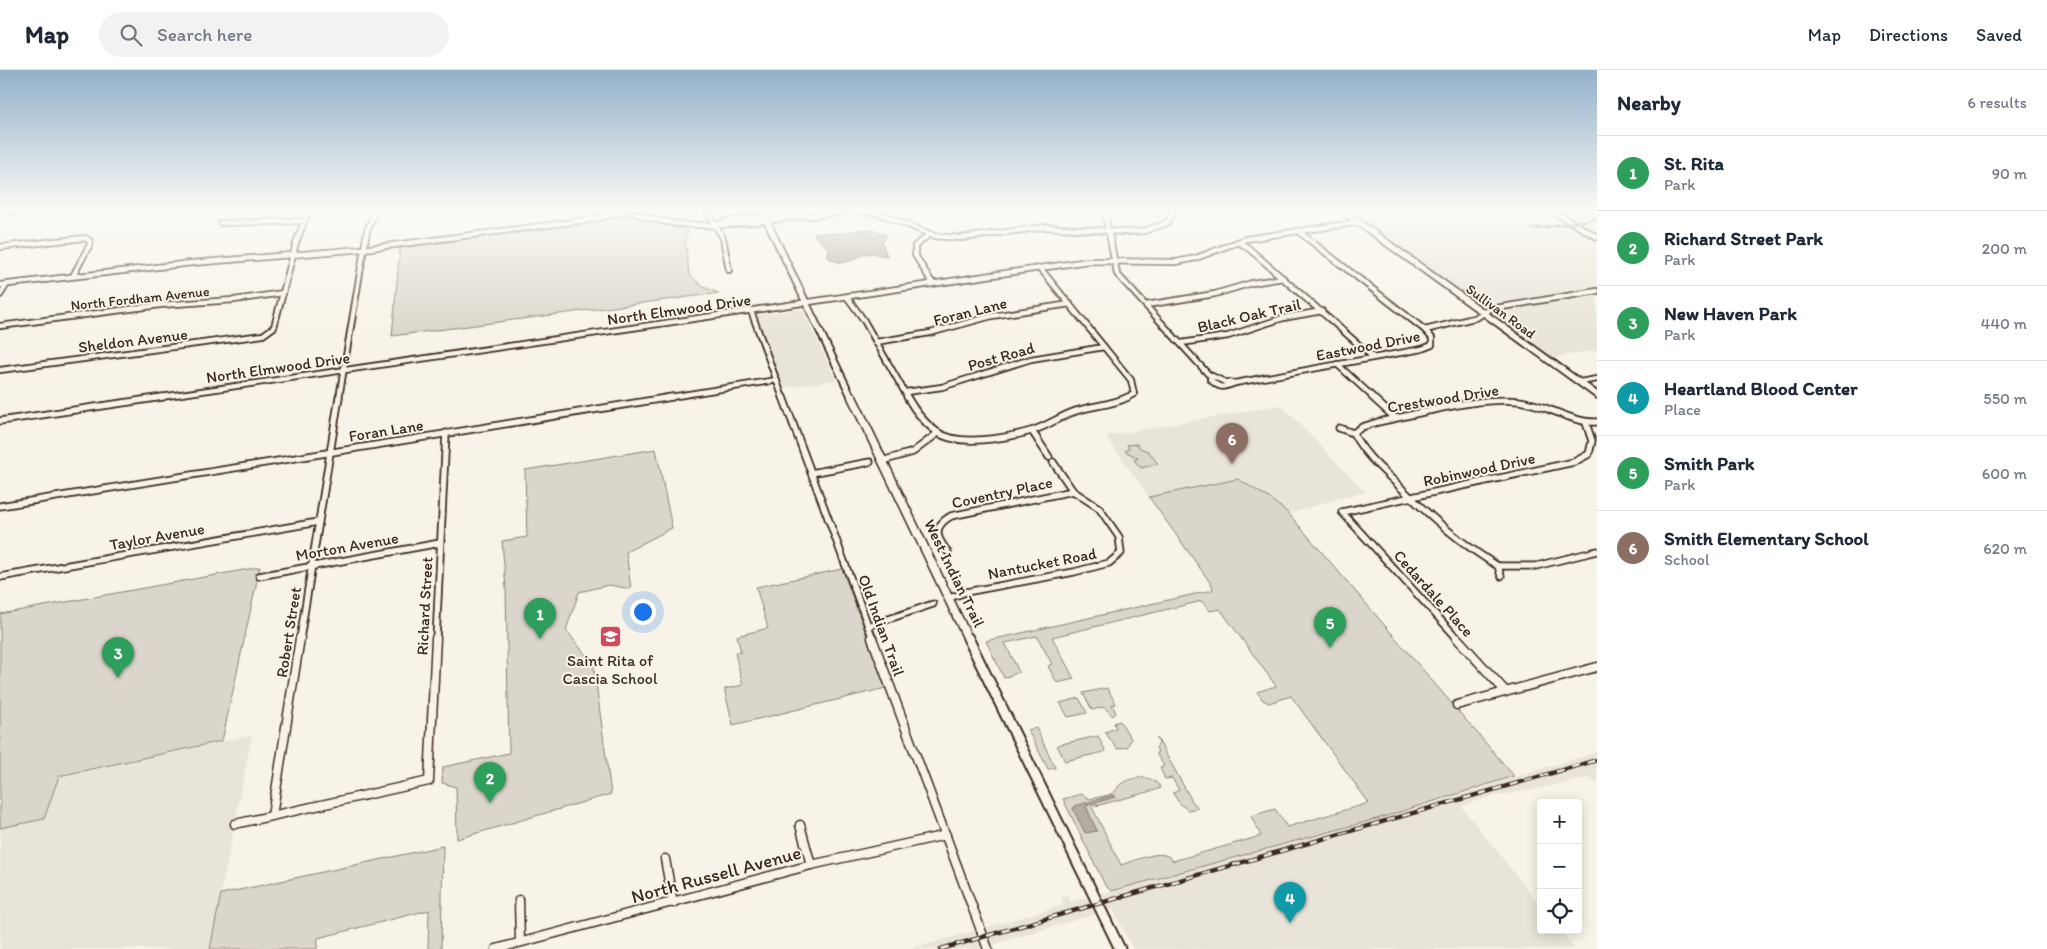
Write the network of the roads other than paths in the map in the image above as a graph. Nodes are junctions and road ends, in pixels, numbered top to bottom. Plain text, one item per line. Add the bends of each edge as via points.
1 (86, 252) edge
2 (295, 252) edge
3 (328, 252) edge
4 (363, 252) edge
5 (728, 252) edge
6 (781, 252) edge
7 (915, 252) edge
8 (1112, 252) edge
9 (1212, 252) edge
10 (1251, 252) edge
11 (1325, 252) edge
12 (1401, 252) edge
13 (294, 255) junction
14 (1113, 261) junction
15 (1040, 268) junction
16 (729, 270) dead end
17 (73, 276) junction
18 (1283, 278) junction
19 (7, 284) junction
20 (933, 284) junction
21 (0, 285) edge
22 (1597, 291) edge
23 (283, 293) junction
24 (0, 296) edge
25 (848, 297) junction
26 (806, 303) junction
27 (1070, 304) junction
28 (1146, 305) junction
29 (751, 311) junction
30 (1322, 312) junction
31 (1485, 314) junction
32 (0, 326) edge
33 (1425, 330) junction
34 (876, 342) junction
35 (1181, 342) junction
36 (1104, 347) junction
37 (1373, 357) junction
38 (1337, 364) junction
39 (0, 370) edge
40 (344, 370) junction
41 (1597, 379) edge
42 (777, 380) junction
43 (1580, 382) junction
44 (906, 392) junction
45 (1597, 394) edge
46 (1395, 418) junction
47 (0, 421) edge
48 (1597, 422) edge
49 (1586, 423) junction
50 (1339, 428) dead end
51 (1032, 431) junction
52 (446, 433) junction
53 (938, 433) junction
54 (1353, 433) junction
55 (330, 452) junction
56 (882, 461) junction
57 (870, 462) dead end
58 (811, 473) junction
59 (1073, 492) junction
60 (1410, 497) junction
61 (0, 506) edge
62 (1342, 512) joint
63 (318, 522) junction
64 (440, 543) junction
65 (1597, 551) edge
66 (948, 552) dead end
67 (313, 566) junction
68 (1498, 566) junction
69 (259, 576) dead end
70 (1501, 576) dead end
71 (0, 577) edge
72 (949, 598) junction
73 (933, 604) dead end
74 (868, 626) junction
75 (1597, 667) edge
76 (1506, 692) junction
77 (1457, 705) dead end
78 (272, 816) junction
79 (235, 824) dead end
80 (800, 825) dead end
81 (946, 835) junction
82 (665, 859) dead end
83 (811, 865) junction
84 (519, 900) dead end
85 (673, 903) junction
86 (520, 942) junction
87 (496, 949) edge
88 (988, 949) edge
89 (1120, 949) edge

1 - 17 street
2 - 13 street
3 - 13 street
4 - 40 street, Robert Street
5 - 16 street
6 - 26 main road, West Indian Trail
7 - 20 street
8 - 14 street, Eastwood Drive
9 - 14 street, North Elmwood Drive via 1176,262
10 - 18 street
11 - 33 street
12 - 31 street, Sullivan Road
13 - 17 street
13 - 23 street
14 - 15 street, North Elmwood Drive via 1088,260
14 - 28 street, Eastwood Drive via 1117,274
15 - 20 street, North Elmwood Drive
15 - 27 street
17 - 19 street
18 - 28 street via 1215,294
18 - 30 street
19 - 21 street
19 - 24 street
20 - 25 street, North Elmwood Drive
22 - 31 street, Eastwood Drive via 1490,309
23 - 32 street, North Fordham Avenue
23 - 39 street, Sheldon Avenue via 274,327 268,332 240,339
25 - 26 street, North Elmwood Drive
25 - 34 street
26 - 29 street, North Elmwood Drive
26 - 56 main road, West Indian Trail
27 - 34 street, Foran Lane via 992,316 930,334
27 - 36 street
28 - 35 street, Eastwood Drive
29 - 40 street, North Elmwood Drive
29 - 42 street, Old Indian Trail
30 - 35 street, Black Oak Trail via 1283,318 1228,336
30 - 37 street
31 - 33 street, Eastwood Drive
31 - 43 street, Sullivan Road
33 - 37 street, Eastwood Drive via 1432,338 1432,345
34 - 44 street
35 - 38 street, Eastwood Drive via 1217,387 1223,388
36 - 44 street, Post Road via 1031,359 942,387
36 - 51 street via 1131,380 1134,394 1121,401 1074,411
37 - 38 street, Eastwood Drive
38 - 46 street
40 - 47 street, North Elmwood Drive
40 - 55 street, Robert Street
41 - 43 street
42 - 52 street, Foran Lane
42 - 58 street, Old Indian Trail
43 - 45 street, Sullivan Road
44 - 53 street via 917,414
46 - 49 street, Crestwood Drive via 1505,399 1541,405
46 - 54 street, Crestwood Drive via 1362,426
48 - 49 street, Crestwood Drive
49 - 60 street, Robinwood Drive via 1592,441 1589,454 1574,462
50 - 54 street
51 - 53 street via 963,440
51 - 59 street
52 - 55 street, Foran Lane
52 - 64 street, Richard Street
53 - 56 street via 920,450
54 - 60 street via 1366,454
55 - 61 street, Foran Lane
55 - 63 street, Robert Street
56 - 72 main road, West Indian Trail
57 - 58 street
58 - 74 street, Old Indian Trail
59 - 66 street, Coventry Place via 944,519 937,534
59 - 72 street, Nantucket Road via 1099,508 1119,537 1122,552 1112,562
60 - 62 street, Robinwood Drive
60 - 68 street via 1478,554
62 - 76 street, Cedardale Place
63 - 67 street, Robert Street
63 - 71 street, Taylor Avenue
64 - 67 street, Morton Avenue
64 - 78 street, Richard Street via 429,781
65 - 68 street via 1527,567
67 - 69 street, Morton Avenue
67 - 78 street, Robert Street
68 - 70 street
72 - 89 main road, West Indian Trail
73 - 74 street
74 - 81 street, Old Indian Trail
75 - 76 street
76 - 77 street
78 - 79 street
80 - 83 street
81 - 83 street, North Russell Avenue
81 - 88 street, Old Indian Trail
82 - 85 street
83 - 85 street, North Russell Avenue
84 - 86 street
85 - 86 street, North Russell Avenue
86 - 87 street, North Russell Avenue

